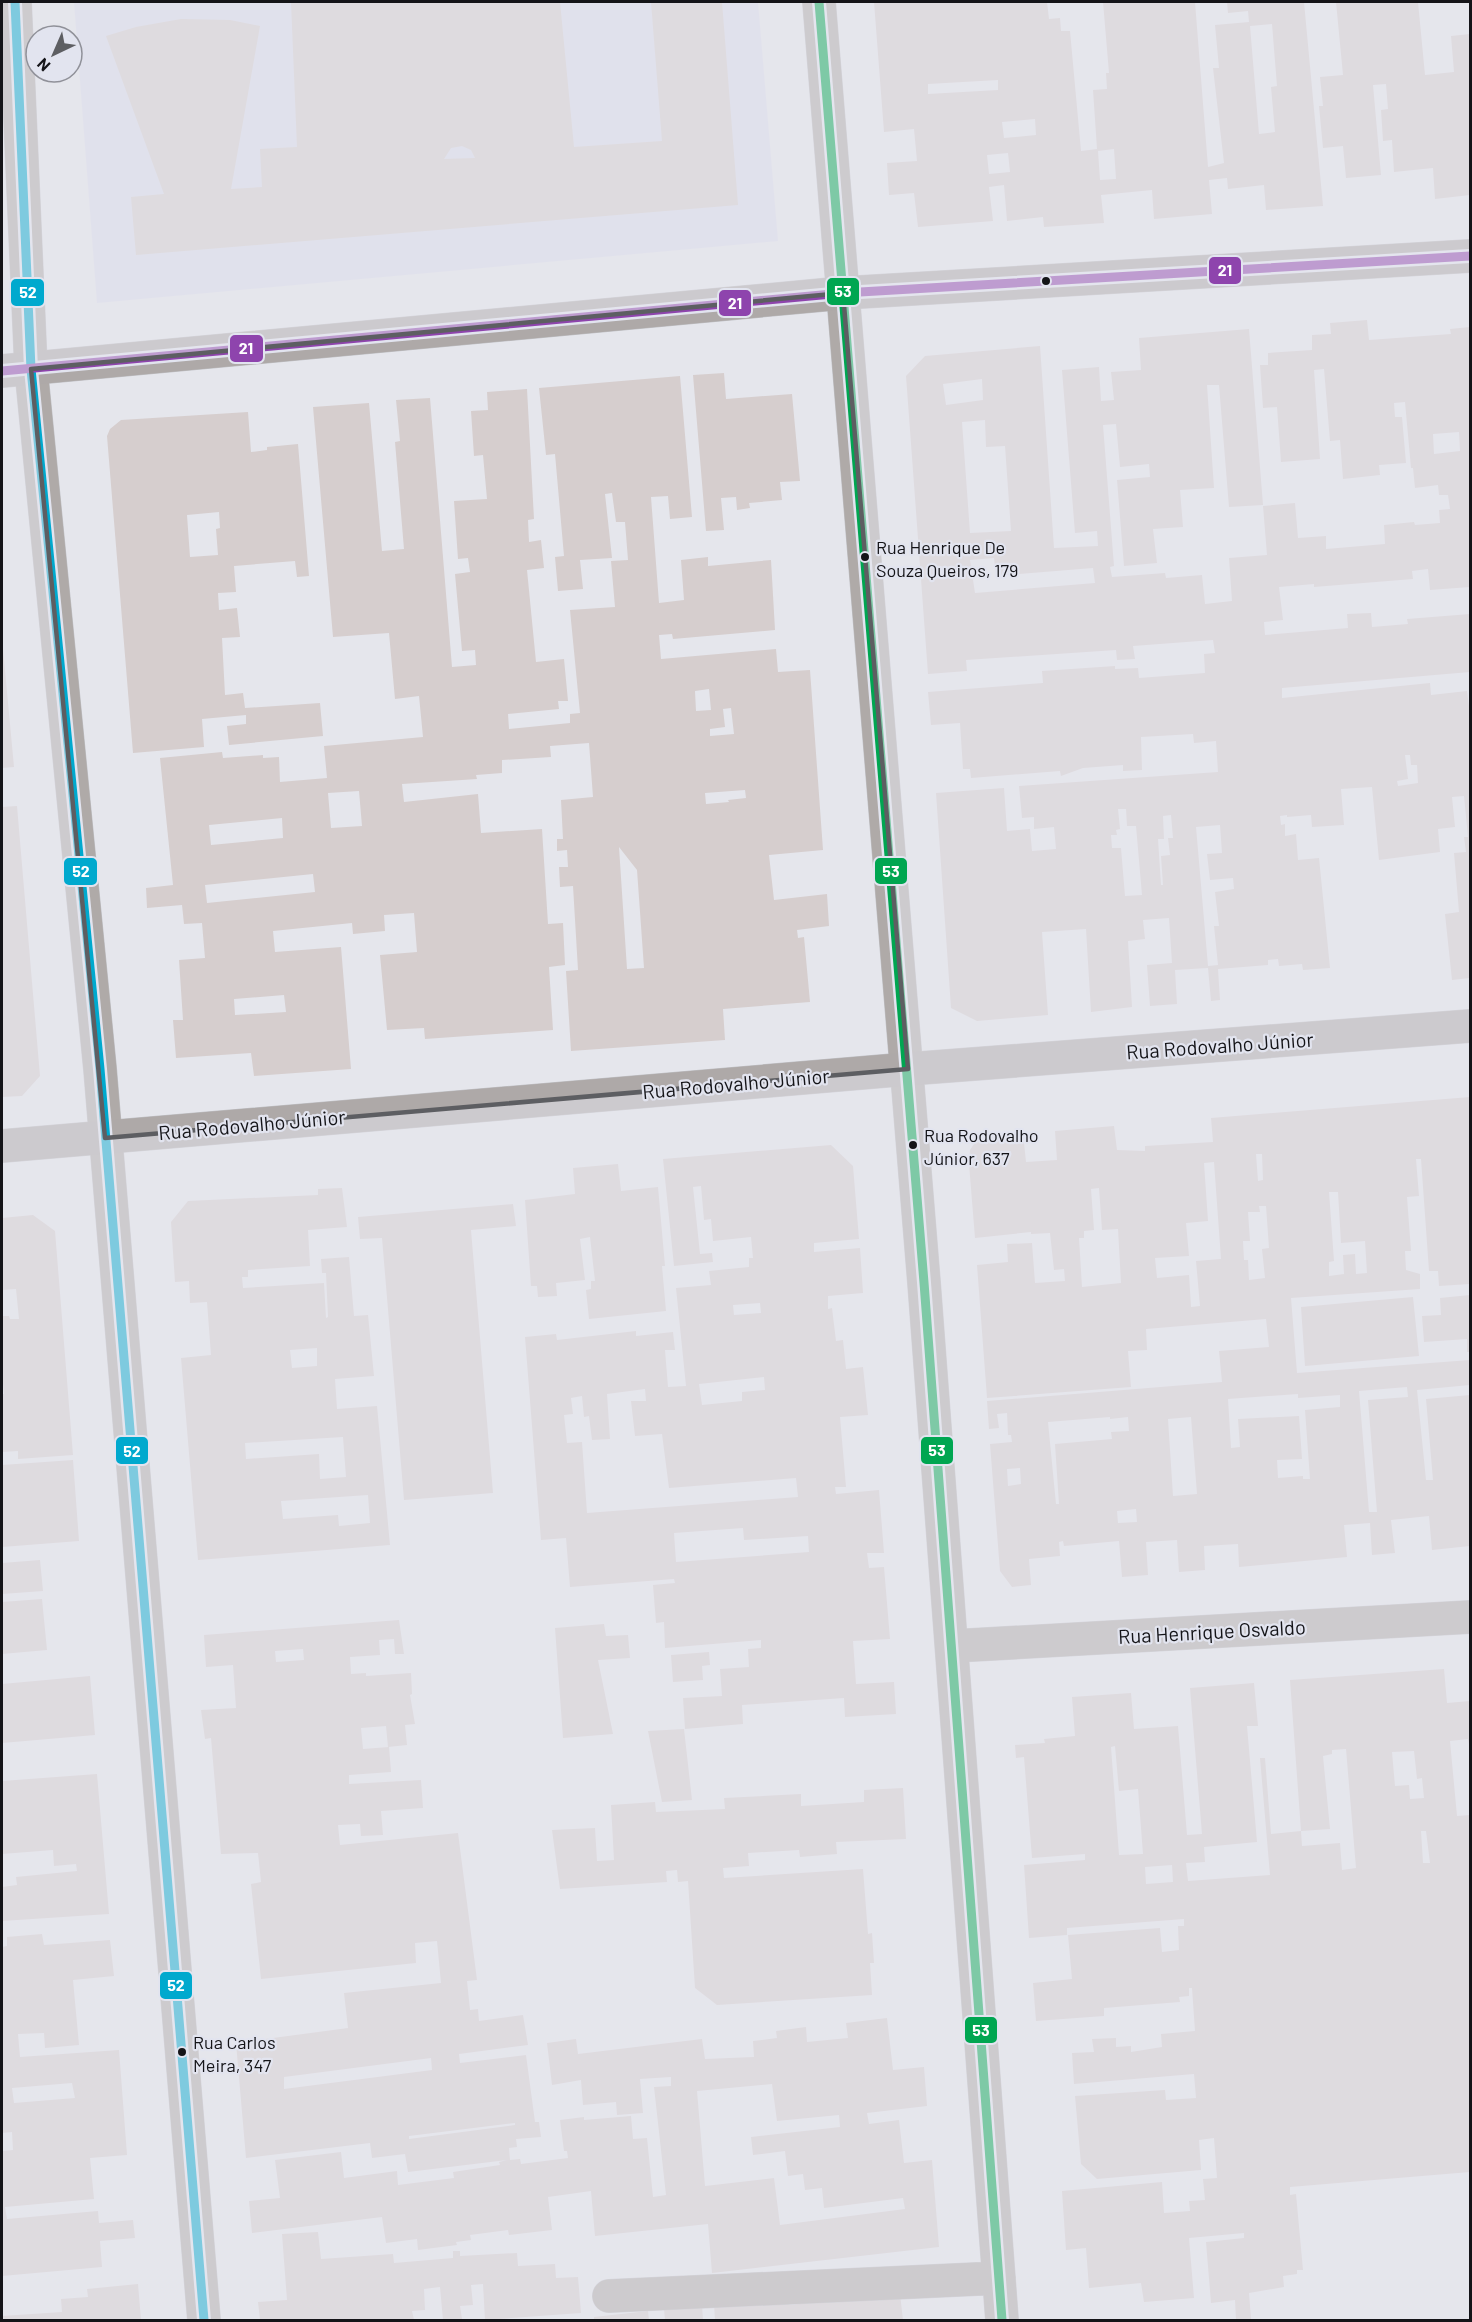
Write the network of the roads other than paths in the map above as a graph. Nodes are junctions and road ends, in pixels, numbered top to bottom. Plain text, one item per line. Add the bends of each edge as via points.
1 (15, 2) edge
2 (819, 2) edge
3 (1470, 256) edge
4 (843, 293) junction
5 (16, 370) edge
6 (1470, 1026) edge
7 (908, 1069) junction
8 (105, 1138) junction
9 (2, 1146) edge
10 (1470, 1617) edge
11 (953, 1646) junction
12 (999, 2278) junction
13 (609, 2296) dead end
14 (204, 2320) edge
15 (1002, 2320) edge

1 - 5 street
2 - 4 street
3 - 4 main road
4 - 5 main road
4 - 7 street
5 - 8 street
6 - 7 main road, Rua Rodovalho Júnior
7 - 8 main road, Rua Rodovalho Júnior
7 - 11 street
8 - 9 main road, Rua Rodovalho Júnior
8 - 14 street
10 - 11 street, Rua Henrique Osvaldo
11 - 12 street
12 - 13 street
12 - 15 street

